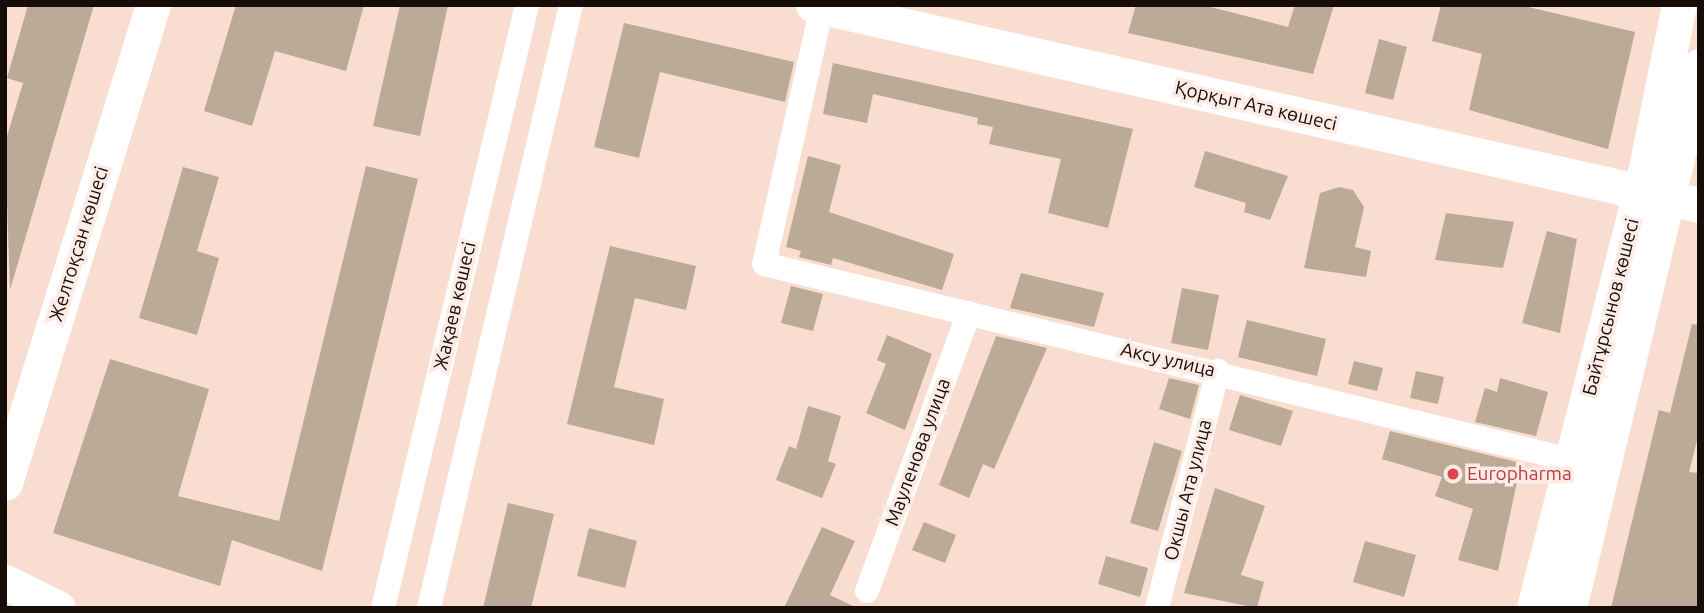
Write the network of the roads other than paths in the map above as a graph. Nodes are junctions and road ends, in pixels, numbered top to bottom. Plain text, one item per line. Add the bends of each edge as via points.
1 (153, 5) edge
2 (527, 5) edge
3 (571, 5) edge
4 (1679, 5) edge
5 (818, 6) edge
6 (1699, 66) edge
7 (1670, 199) edge
8 (969, 313) junction
9 (1218, 372) junction
10 (1571, 460) junction
11 (5, 482) edge
12 (5, 582) edge
13 (866, 591) dead end
14 (58, 608) edge
15 (383, 608) edge
16 (429, 608) edge
17 (1157, 608) edge
18 (1535, 608) edge
19 (1569, 608) edge

1 - 11 street, Желтоқсан көшесі
2 - 15 street, Жақаев көшесі
3 - 16 street
4 - 7 street, Байтұрсынов көшесі
5 - 7 street, Қорқыт Ата көшесі
5 - 8 street, Аксу улица via 764,264
6 - 7 street, Байтұрсынов көшесі
7 - 10 street, Байтұрсынов көшесі
7 - 19 street, Байтұрсынов көшесі
8 - 9 street, Аксу улица
8 - 13 street, Мауленова улица
9 - 10 street, Аксу улица
9 - 17 street, Окшы Ата улица
10 - 18 street, Байтұрсынов көшесі
12 - 14 street

